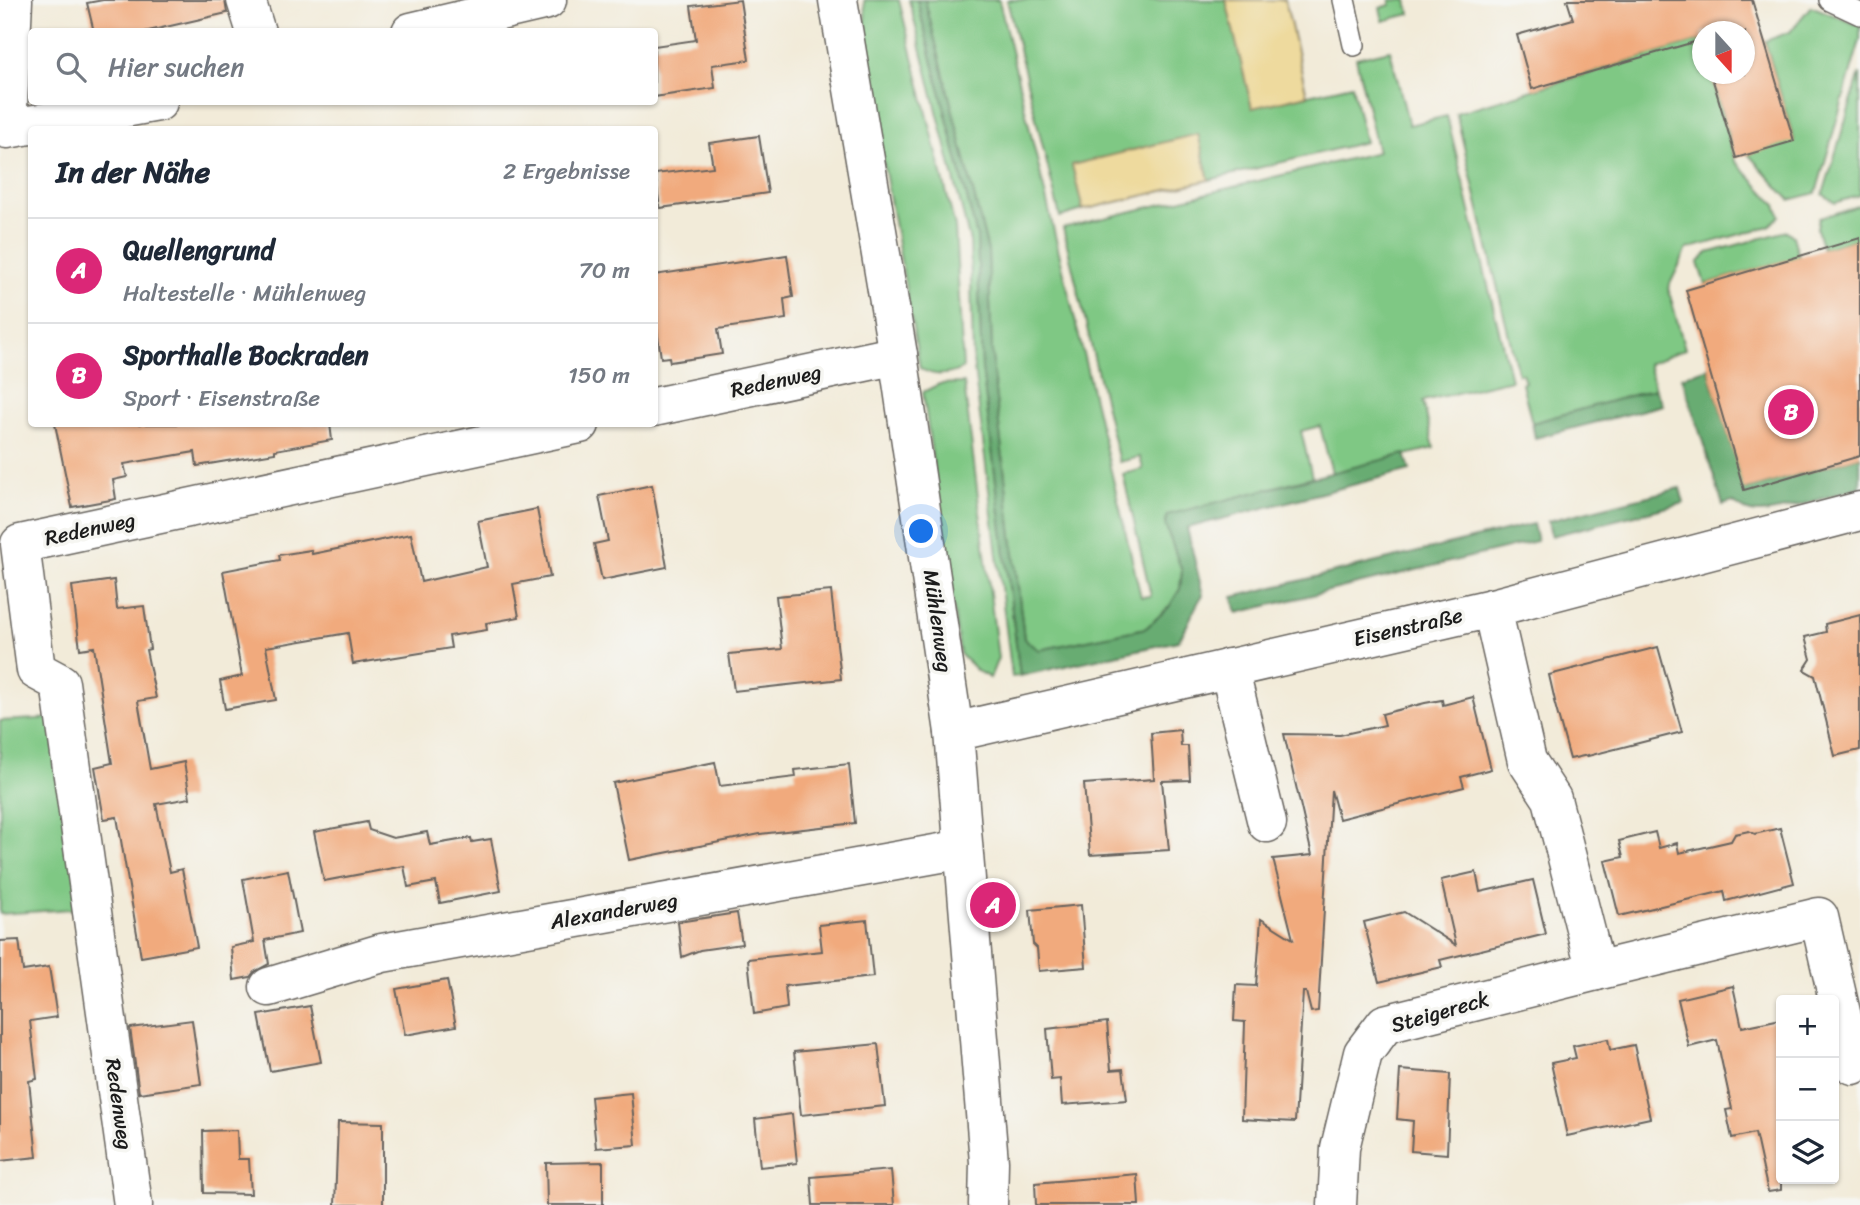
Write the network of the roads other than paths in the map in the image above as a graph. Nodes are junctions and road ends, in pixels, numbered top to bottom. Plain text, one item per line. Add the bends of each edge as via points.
1 (13, 0) edge
2 (246, 0) edge
3 (547, 0) edge
4 (838, 0) edge
5 (1344, 0) edge
6 (1830, 0) edge
7 (1860, 14) edge
8 (255, 28) edge
9 (428, 28) edge
10 (1354, 45) dead end
11 (141, 105) edge
12 (898, 355) junction
13 (658, 406) edge
14 (566, 427) edge
15 (1860, 511) edge
16 (1492, 608) junction
17 (1229, 668) junction
18 (954, 732) junction
19 (1267, 823) dead end
20 (963, 849) junction
21 (1596, 971) junction
22 (269, 986) dead end
23 (1853, 1065) dead end
24 (133, 1205) edge
25 (988, 1205) edge
26 (1337, 1205) edge

1 - 11 street via 7,129
2 - 8 street
3 - 9 street
4 - 12 street, Mühlenweg
5 - 10 lane
6 - 7 lane
12 - 13 street, Redenweg
12 - 18 street, Mühlenweg
14 - 24 street, Redenweg via 20,544 36,670 60,683
15 - 16 street, Eisenstraße
16 - 17 street, Eisenstraße
16 - 21 street via 1527,761 1552,799
17 - 18 street, Eisenstraße
17 - 19 street
18 - 20 street, Mühlenweg
20 - 22 street, Alexanderweg via 382,953
20 - 25 street, Mühlenweg via 989,1162
21 - 23 street, Steigereck via 1819,917
21 - 26 street, Steigereck via 1385,1024 1363,1054 1340,1148

